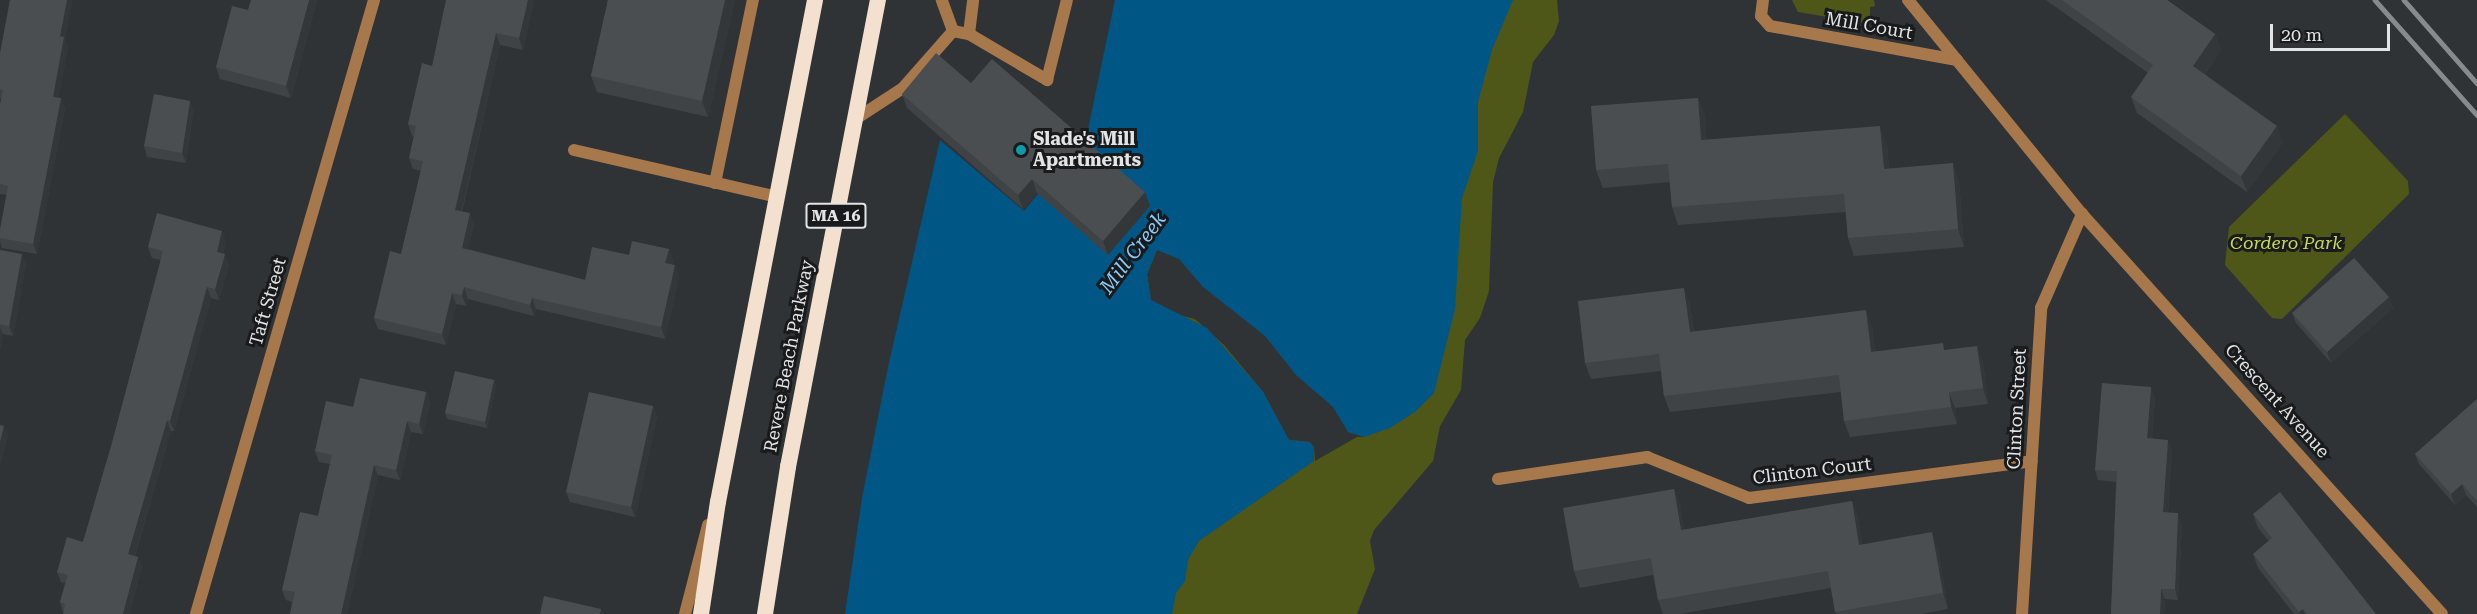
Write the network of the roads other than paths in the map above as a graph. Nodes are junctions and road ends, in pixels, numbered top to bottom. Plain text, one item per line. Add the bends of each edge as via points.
1 (374, 0) edge
2 (753, 0) edge
3 (815, 0) edge
4 (878, 0) edge
5 (942, 0) edge
6 (973, 0) edge
7 (1067, 0) edge
8 (1763, 0) edge
9 (1908, 0) edge
10 (953, 30) junction
11 (969, 34) junction
12 (1957, 60) junction
13 (854, 120) junction
14 (574, 150) dead end
15 (715, 183) junction
16 (777, 197) junction
17 (2082, 214) junction
18 (731, 433) junction
19 (2032, 461) junction
20 (1498, 479) dead end
21 (196, 614) edge
22 (685, 614) edge
23 (702, 614) edge
24 (765, 614) edge
25 (2022, 614) edge
26 (2442, 614) edge

1 - 21 street, Taft Street
2 - 15 street
3 - 16 highway
4 - 13 highway, Revere Beach Parkway / MA 16
5 - 10 street
6 - 11 street
7 - 11 street via 1047,80
8 - 12 street, Mill Court via 1761,16 1770,26
9 - 12 street, Mill Court
10 - 11 street
10 - 13 street via 903,88
12 - 17 street, Mill Court
13 - 24 highway, Revere Beach Parkway / MA 16 via 783,490
14 - 15 street
15 - 16 street
16 - 18 highway
17 - 19 street, Clinton Street via 2041,308
17 - 26 street, Crescent Avenue
18 - 22 street
18 - 23 highway
19 - 20 street, Clinton Court via 1749,498 1647,457
19 - 25 street, Clinton Street

